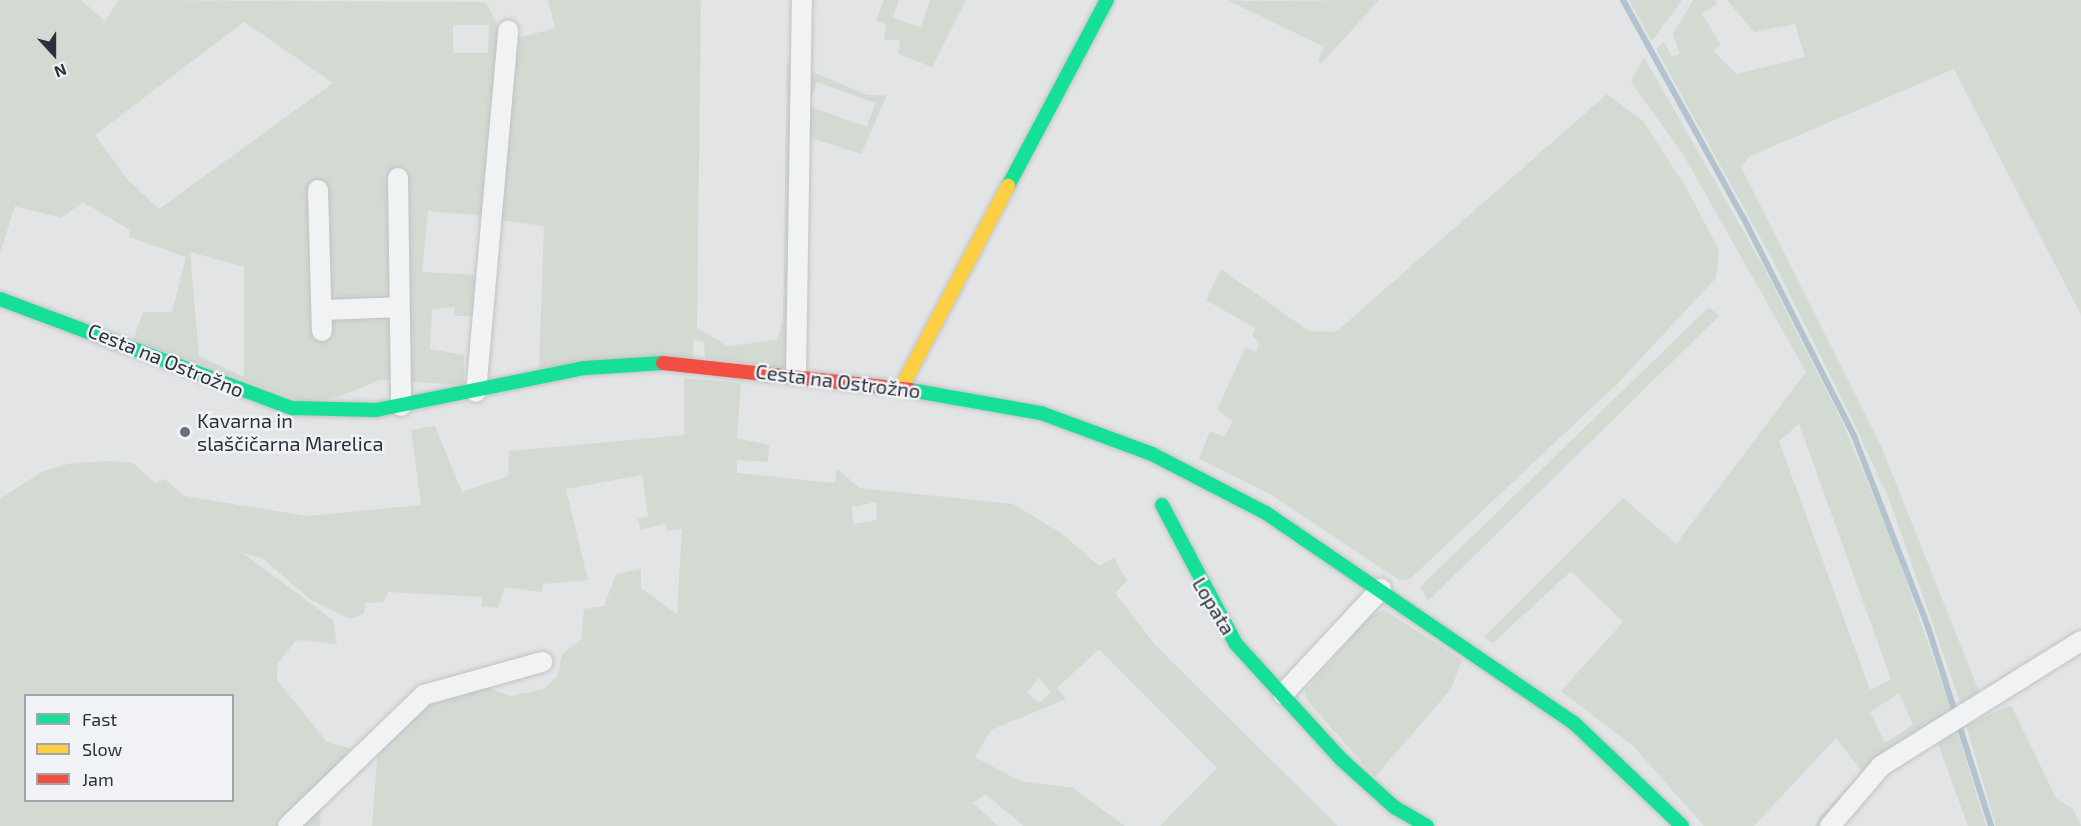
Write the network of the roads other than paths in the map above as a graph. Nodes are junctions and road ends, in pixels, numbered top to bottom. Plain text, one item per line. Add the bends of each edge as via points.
1 (802, 0) edge
2 (1107, 0) edge
3 (508, 30) dead end
4 (398, 178) dead end
5 (318, 190) dead end
6 (0, 299) edge
7 (399, 307) junction
8 (322, 310) junction
9 (321, 331) dead end
10 (796, 374) junction
11 (901, 388) junction
12 (476, 392) junction
13 (401, 406) junction
14 (1162, 505) dead end
15 (1381, 589) junction
16 (2081, 641) edge
17 (542, 662) dead end
18 (1283, 694) junction
19 (288, 826) edge
20 (1427, 826) edge
21 (1682, 826) edge
22 (1830, 826) edge

1 - 10 street
2 - 11 street
3 - 12 street
4 - 7 street
5 - 8 street
6 - 13 street, Cesta na Ostrožno via 292,408 336,412
7 - 8 street
7 - 13 street
8 - 9 street
10 - 11 street, Cesta na Ostrožno
10 - 12 street, Cesta na Ostrožno via 624,363
11 - 15 street, Cesta na Ostrožno via 1041,413 1190,471
12 - 13 street, Cesta na Ostrožno
14 - 18 street, Lopata via 1236,644
15 - 18 street
15 - 21 street, Cesta na Ostrožno via 1574,723 1671,809
16 - 22 street via 1881,766
17 - 19 street via 424,695
18 - 20 street, Lopata via 1342,760 1394,807

